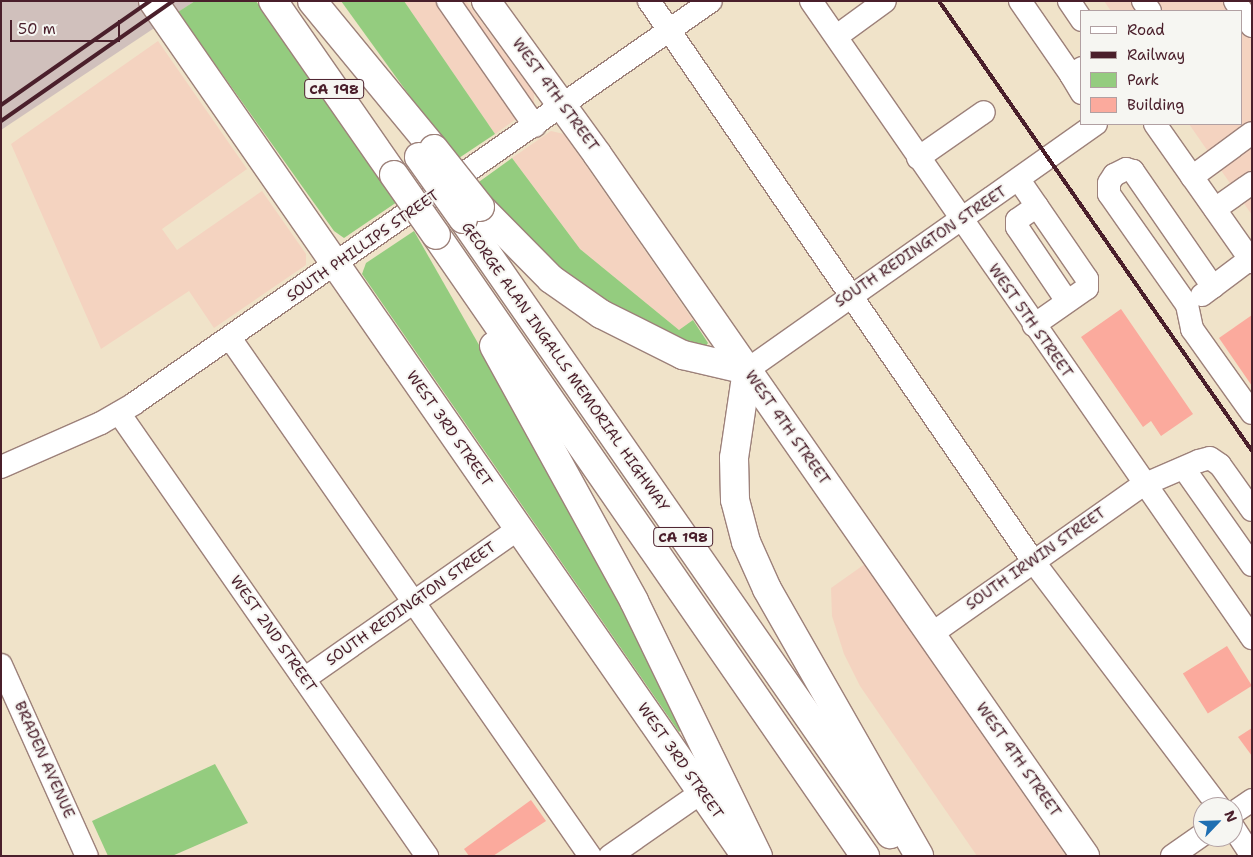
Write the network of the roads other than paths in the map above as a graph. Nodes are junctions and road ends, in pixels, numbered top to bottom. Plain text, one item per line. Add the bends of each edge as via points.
1 (153, 1) edge
2 (312, 1) edge
3 (448, 1) edge
4 (486, 1) edge
5 (649, 1) edge
6 (711, 1) edge
7 (811, 1) edge
8 (885, 1) edge
9 (1020, 1) edge
10 (1069, 1) edge
11 (274, 2) edge
12 (1080, 17) edge
13 (670, 30) junction
14 (837, 36) junction
15 (521, 49) junction
16 (495, 69) junction
17 (1078, 79) edge
18 (563, 106) junction
19 (984, 112) dead end
20 (1095, 125) edge
21 (1156, 125) edge
22 (535, 126) junction
23 (1252, 133) edge
24 (918, 158) junction
25 (1192, 177) junction
26 (1019, 180) junction
27 (1252, 183) edge
28 (1036, 206) junction
29 (1215, 209) junction
30 (471, 213) junction
31 (961, 221) junction
32 (438, 238) junction
33 (1248, 252) edge
34 (335, 266) junction
35 (1213, 287) junction
36 (849, 296) junction
37 (1067, 301) junction
38 (1187, 305) junction
39 (1034, 325) junction
40 (230, 338) junction
41 (747, 370) junction
42 (119, 413) junction
43 (1252, 413) edge
44 (1, 467) edge
45 (1185, 470) junction
46 (1143, 485) junction
47 (1252, 510) edge
48 (518, 529) junction
49 (1034, 561) junction
50 (1252, 565) edge
51 (412, 602) junction
52 (1248, 626) edge
53 (930, 635) junction
54 (1, 665) edge
55 (304, 679) junction
56 (702, 792) junction
57 (1211, 797) edge
58 (1193, 841) edge
59 (1243, 842) edge
60 (87, 856) edge
61 (427, 856) edge
62 (590, 856) edge
63 (610, 856) edge
64 (746, 856) edge
65 (758, 856) edge
66 (865, 856) edge
67 (905, 856) edge
68 (920, 856) edge
69 (1084, 856) edge
70 (1172, 856) edge
71 (1252, 856) edge

1 - 34 main road, WEST 3RD STREET
2 - 30 main road, GEORGE ALAN INGALLS MEMORIAL HIGHWAY / CA 198, bridge
3 - 16 street
4 - 15 main road, WEST 4TH STREET
5 - 13 street
6 - 13 street, SOUTH PHILLIPS STREET
7 - 14 street, WEST 5TH STREET
8 - 14 street
9 - 17 street
10 - 12 street
11 - 32 main road, GEORGE ALAN INGALLS MEMORIAL HIGHWAY / CA 198, bridge
13 - 18 street, SOUTH PHILLIPS STREET
13 - 36 street
14 - 24 street, WEST 5TH STREET
15 - 16 street
15 - 18 main road, WEST 4TH STREET
16 - 22 street
18 - 22 street, SOUTH PHILLIPS STREET
18 - 41 main road, WEST 4TH STREET
19 - 24 street
20 - 26 street, SOUTH REDINGTON STREET
21 - 25 street
22 - 34 street, SOUTH PHILLIPS STREET
23 - 25 street
24 - 31 street, WEST 5TH STREET
25 - 29 street
26 - 28 street
26 - 31 street, SOUTH REDINGTON STREET
27 - 29 street
28 - 37 street via 1017,220 1017,227
28 - 37 street via 1087,279 1087,288
29 - 33 street
30 - 41 main road via 601,314 683,355
30 - 67 main road, GEORGE ALAN INGALLS MEMORIAL HIGHWAY / CA 198
31 - 36 street, SOUTH REDINGTON STREET
31 - 39 street, WEST 5TH STREET
32 - 65 main road via 634,601
32 - 66 main road, GEORGE ALAN INGALLS MEMORIAL HIGHWAY / CA 198
33 - 35 street
34 - 40 street, SOUTH PHILLIPS STREET
34 - 48 main road, WEST 3RD STREET
35 - 38 street
35 - 38 street via 1133,171 1126,169 1114,175 1109,182 1109,194
36 - 41 street, SOUTH REDINGTON STREET
36 - 49 street
37 - 39 street
38 - 43 street via 1192,329
39 - 46 street, WEST 5TH STREET
40 - 42 street, SOUTH PHILLIPS STREET
40 - 51 street
41 - 53 main road, WEST 4TH STREET
41 - 68 main road via 734,466 736,500 746,542 767,589
42 - 44 street, SOUTH PHILLIPS STREET
42 - 55 street, WEST 2ND STREET
45 - 46 street, SOUTH IRWIN STREET
45 - 47 street, SOUTH IRWIN STREET via 1210,458 1220,465
45 - 50 street
46 - 49 street, SOUTH IRWIN STREET
46 - 52 street, WEST 5TH STREET
48 - 51 street, SOUTH REDINGTON STREET
48 - 56 main road, WEST 3RD STREET
49 - 53 street, SOUTH IRWIN STREET
49 - 57 street
51 - 55 street, SOUTH REDINGTON STREET
51 - 62 street
53 - 69 main road, WEST 4TH STREET
54 - 60 street, BRADEN AVENUE
55 - 61 street, WEST 2ND STREET
56 - 63 street
56 - 64 main road, WEST 3RD STREET
58 - 70 street
59 - 71 street

